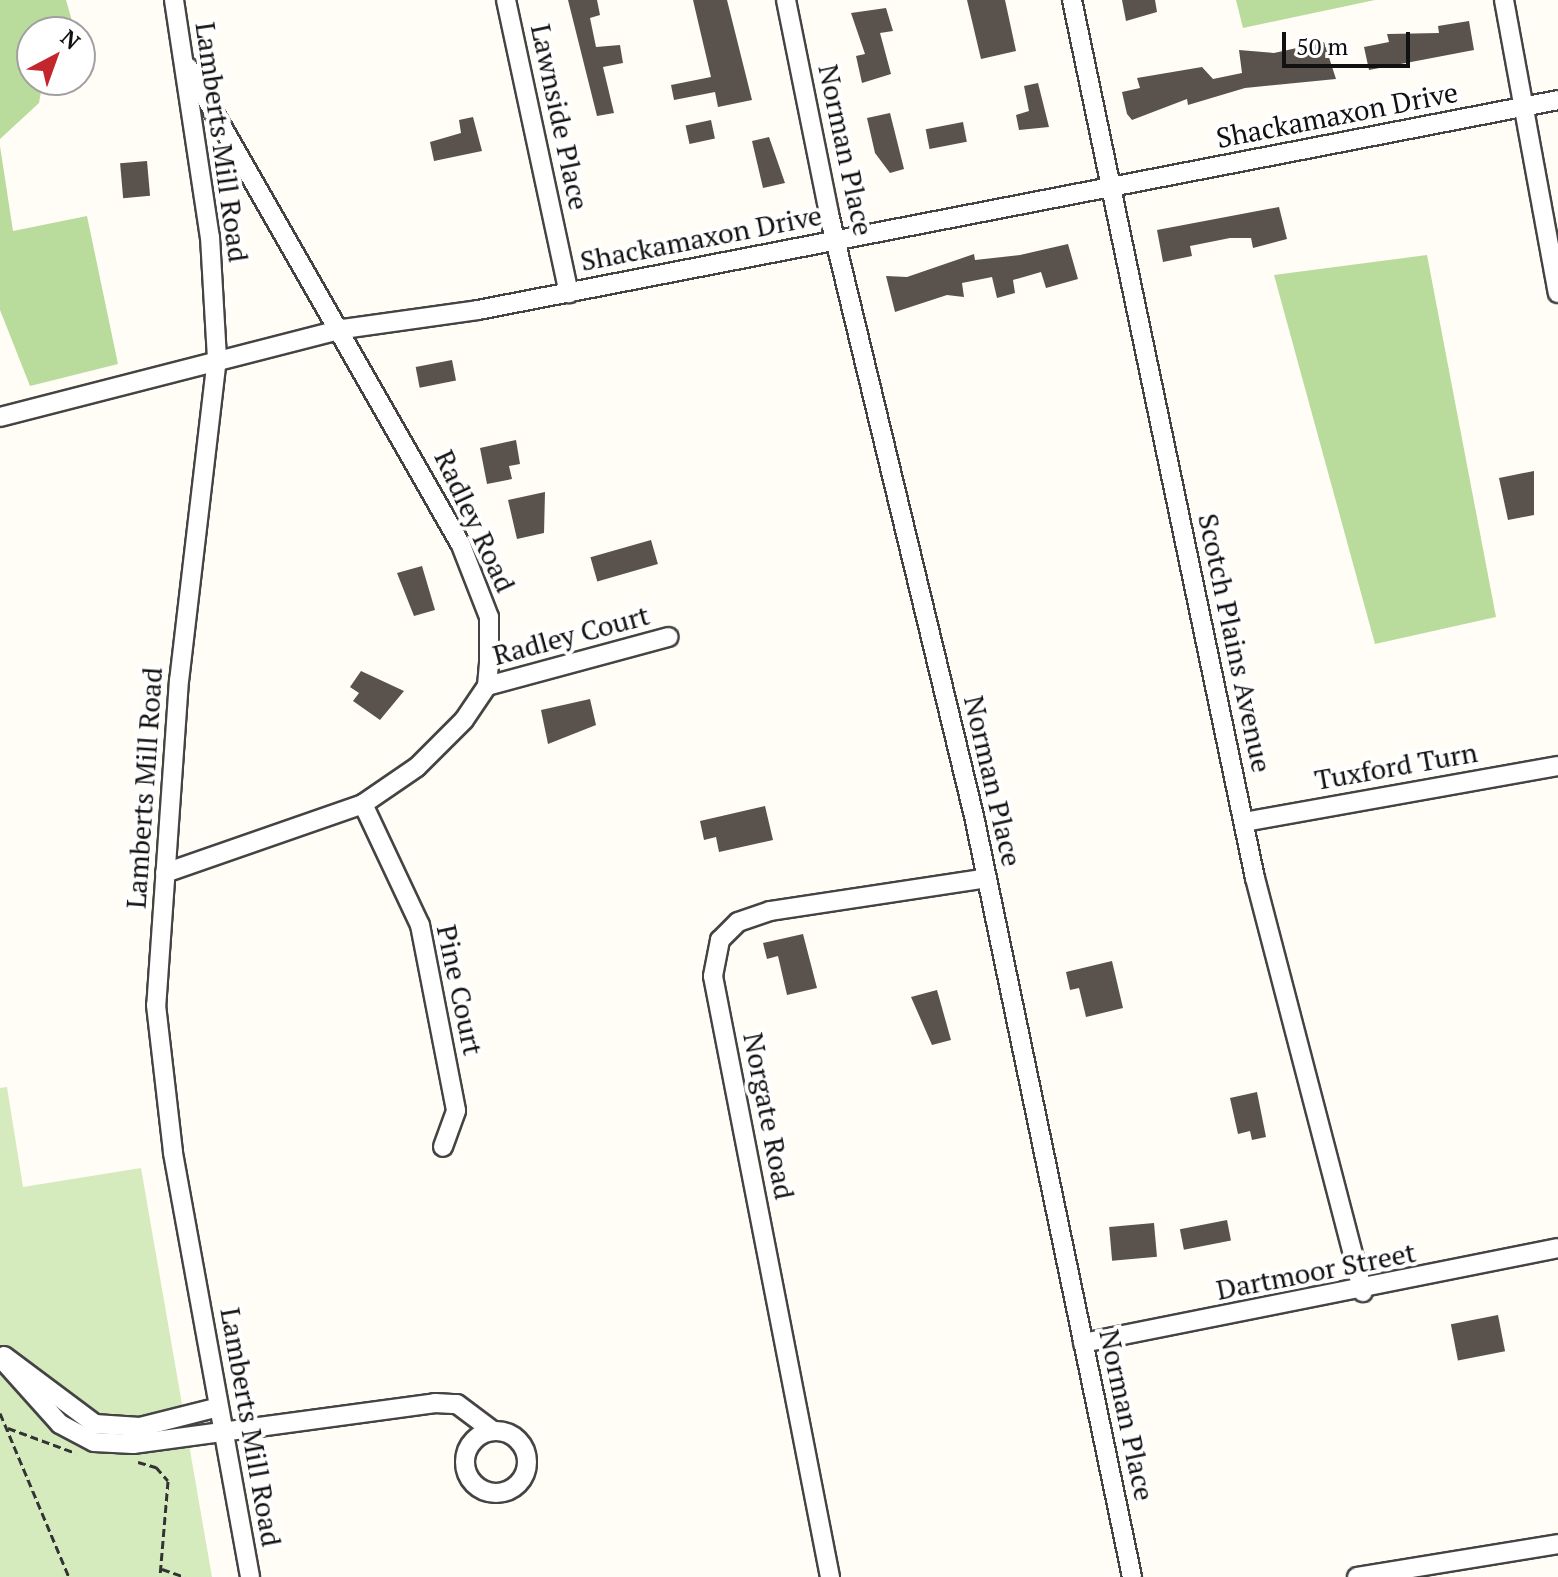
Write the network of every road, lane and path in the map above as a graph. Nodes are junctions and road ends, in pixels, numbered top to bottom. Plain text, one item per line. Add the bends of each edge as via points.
1 (174, 0) edge
2 (506, 0) edge
3 (786, 0) edge
4 (1072, 0) edge
5 (1504, 0) edge
6 (183, 58) junction
7 (1558, 100) edge
8 (1524, 107) junction
9 (1111, 187) junction
10 (836, 241) junction
11 (569, 293) junction
12 (1558, 293) edge
13 (343, 329) junction
14 (217, 358) junction
15 (0, 417) edge
16 (669, 637) dead end
17 (487, 686) junction
18 (1558, 766) edge
19 (363, 804) junction
20 (1244, 822) junction
21 (165, 873) junction
22 (987, 878) junction
23 (443, 1147) dead end
24 (1558, 1248) edge
25 (1363, 1292) junction
26 (1083, 1343) junction
27 (0, 1356) edge
28 (219, 1407) junction
29 (0, 1413) edge
30 (8, 1428) junction
31 (223, 1428) junction
32 (493, 1431) dead end
33 (79, 1455) dead end
34 (128, 1462) dead end
35 (1558, 1544) edge
36 (162, 1569) junction
37 (69, 1577) edge
38 (160, 1577) edge
39 (185, 1577) edge
40 (250, 1577) edge
41 (830, 1577) edge
42 (1132, 1577) edge
43 (1357, 1577) edge

1 - 6 street, Lamberts Mill Road
2 - 11 street, Lawnside Place
3 - 10 street, Norman Place
4 - 9 street, Scotch Plains Avenue
5 - 8 street
6 - 13 street, Radley Road
6 - 14 street, Lamberts Mill Road via 210,237
7 - 8 street, Shackamaxon Drive
8 - 9 street, Shackamaxon Drive
8 - 12 street
9 - 10 street, Shackamaxon Drive
9 - 20 street, Scotch Plains Avenue
10 - 11 street, Shackamaxon Drive
10 - 22 street, Norman Place
11 - 13 street, Shackamaxon Drive
13 - 14 street, Shackamaxon Drive
13 - 17 street, Radley Road via 461,545 489,617
14 - 15 street, Shackamaxon Drive
14 - 21 street, Lamberts Mill Road via 179,680
16 - 17 street, Radley Court
17 - 19 street via 417,767
18 - 20 street, Tuxford Turn
19 - 21 street
19 - 23 street, Pine Court via 420,925 456,1111
20 - 25 street, Scotch Plains Avenue
21 - 28 street, Lamberts Mill Road via 156,1005 173,1153
22 - 26 street, Norman Place
22 - 41 street, Norgate Road via 770,911 738,922 720,940 713,976
24 - 25 street, Dartmoor Street
25 - 26 street, Dartmoor Street
26 - 42 street, Norman Place
27 - 28 street via 95,1424 140,1427
27 - 31 street via 60,1424 94,1442 133,1444
28 - 31 street, Lamberts Mill Road
29 - 30 path
30 - 33 path
30 - 37 path
31 - 32 street via 435,1403 457,1404
31 - 40 street, Lamberts Mill Road
34 - 36 path via 156,1467 168,1481
35 - 43 street
36 - 38 path
36 - 39 path

